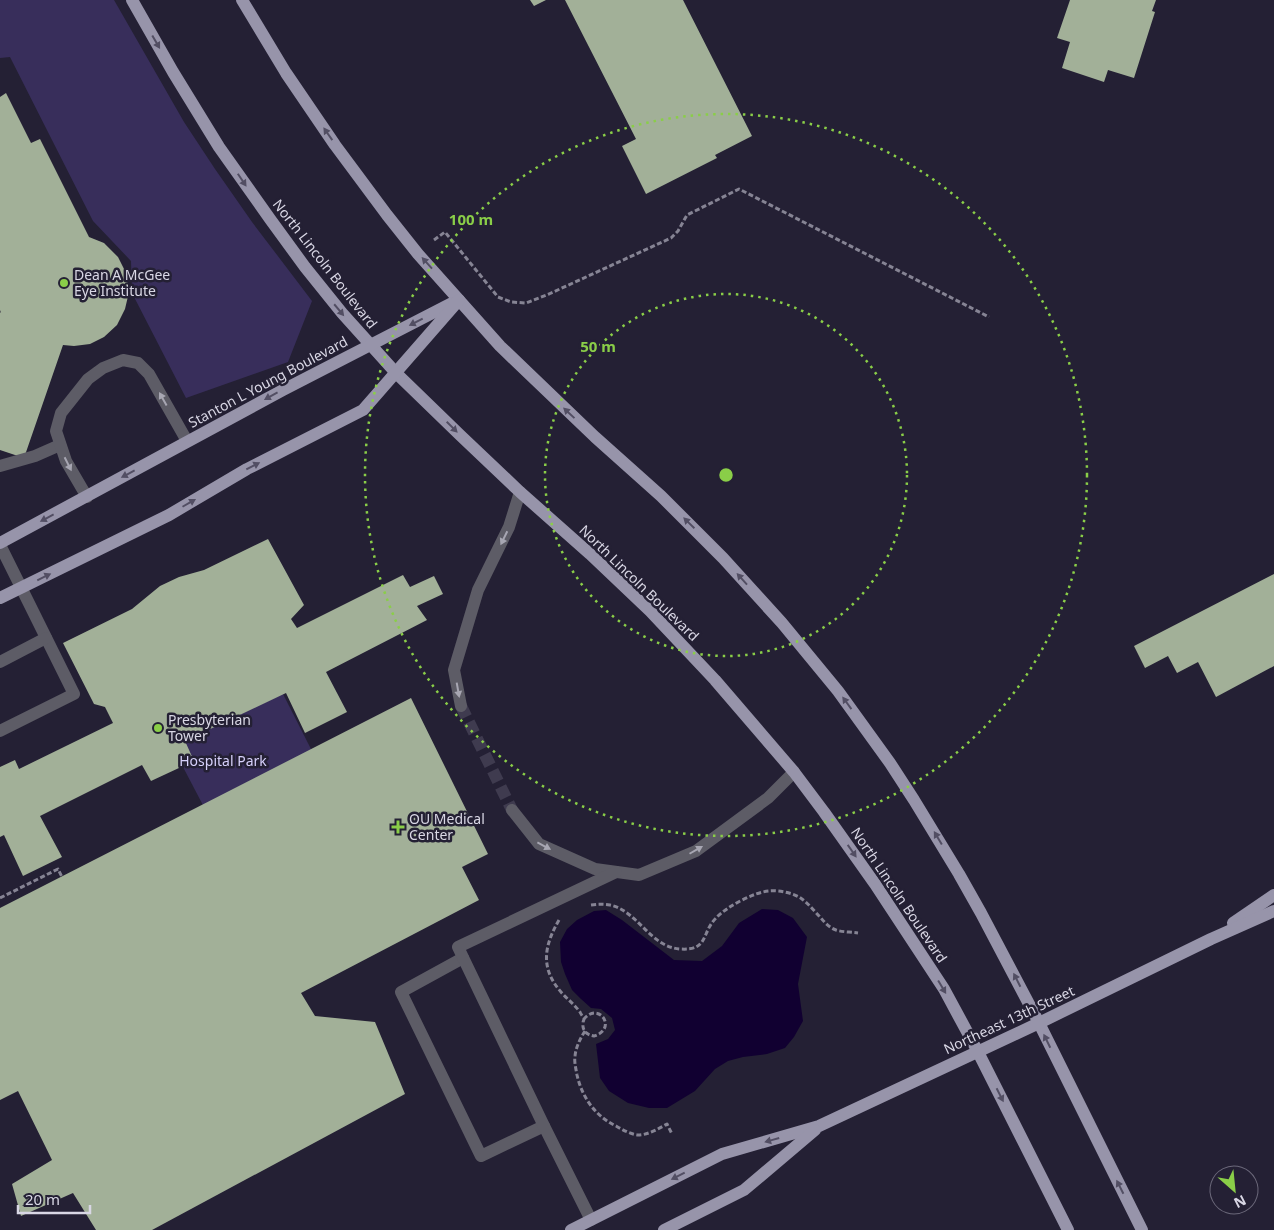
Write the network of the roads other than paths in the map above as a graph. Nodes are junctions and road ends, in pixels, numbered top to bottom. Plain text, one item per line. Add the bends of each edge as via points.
1 (132, 0) edge
2 (242, 0) edge
3 (459, 300) junction
4 (371, 345) junction
5 (396, 373) junction
6 (188, 442) junction
7 (60, 445) junction
8 (0, 466) edge
9 (520, 492) junction
10 (87, 497) junction
11 (0, 544) edge
12 (21, 588) junction
13 (0, 598) edge
14 (46, 638) junction
15 (0, 662) edge
16 (461, 706) tunnel mouth
17 (0, 731) edge
18 (794, 772) junction
19 (512, 810) tunnel mouth
20 (616, 872) junction
21 (1274, 895) edge
22 (1274, 911) edge
23 (1211, 939) junction
24 (464, 958) junction
25 (1039, 1023) junction
26 (978, 1052) junction
27 (544, 1126) junction
28 (819, 1126) junction
29 (591, 1220) junction
30 (571, 1230) edge
31 (664, 1230) edge
32 (1068, 1230) edge
33 (1142, 1230) edge

1 -> 4 main road, North Lincoln Boulevard via 196,111 244,184 317,283
3 -> 2 main road via 400,231 340,152 286,73
3 -> 4 main road, Stanton L Young Boulevard
3 - 5 main road
25 -> 3 main road via 937,837 890,763 838,691 782,623 705,539 530,376
4 - 5 main road, North Lincoln Boulevard
4 -> 6 main road, Stanton L Young Boulevard
5 -> 9 main road, North Lincoln Boulevard
12 -> 5 main road via 169,515 247,469 364,410
6 -> 7 lane via 149,374 138,363 123,360 103,368 88,379 61,413 56,431
6 -> 10 main road, Stanton L Young Boulevard
7 - 8 lane
7 -> 10 lane
9 -> 16 lane via 509,527 478,590 454,670
9 - 18 main road, North Lincoln Boulevard via 656,618
10 -> 11 main road, Stanton L Young Boulevard
11 - 12 lane
12 - 13 main road
12 - 14 lane
14 - 15 lane
14 - 17 lane via 74,694
20 -> 18 lane via 639,875 696,851 768,798
18 -> 26 main road, North Lincoln Boulevard via 904,927 944,989
19 -> 20 lane via 538,844 595,869
20 - 24 lane via 458,947
21 - 23 main road, Northeast 13th Street
22 - 23 main road, Northeast 13th Street
23 - 25 main road, Northeast 13th Street
24 - 27 lane
24 - 27 lane via 401,992 405,1001 482,1156
25 - 26 main road, Northeast 13th Street
33 -> 25 main road
26 - 28 main road, Northeast 13th Street
26 -> 32 main road, North Lincoln Boulevard
27 - 29 lane
28 -> 29 main road, Northeast 13th Street via 722,1154
28 - 31 main road, Northeast 13th Street via 744,1190
29 - 30 main road, Northeast 13th Street

